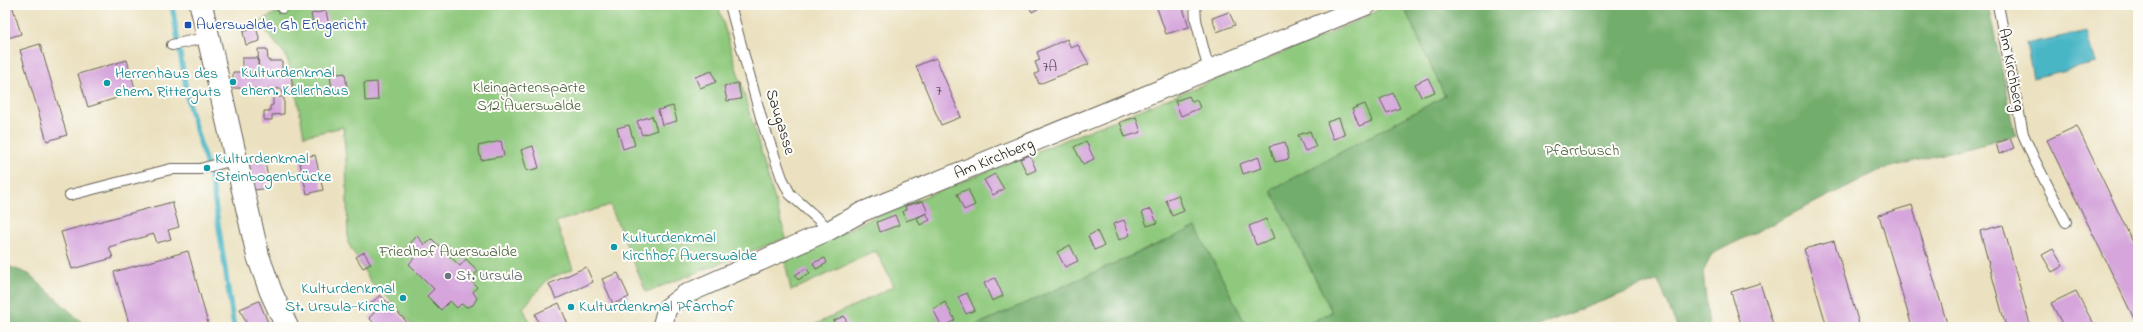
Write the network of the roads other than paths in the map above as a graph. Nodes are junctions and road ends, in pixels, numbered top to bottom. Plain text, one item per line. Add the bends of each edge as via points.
1 (201, 5) edge
2 (730, 5) edge
3 (1195, 5) edge
4 (1367, 5) edge
5 (1998, 5) edge
6 (209, 37) junction
7 (172, 45) dead end
8 (1209, 71) junction
9 (227, 162) junction
10 (70, 194) dead end
11 (2066, 222) dead end
12 (830, 230) junction
13 (287, 327) edge
14 (662, 327) edge

1 - 6 main road
2 - 12 lane, Saugasse via 762,120 782,178 790,194
3 - 8 lane via 1196,20
4 - 8 street, Am Kirchberg
5 - 11 lane, Am Kirchberg via 2023,134
6 - 7 lane
6 - 9 main road
8 - 12 street, Am Kirchberg via 862,212
9 - 10 lane via 200,169 171,169
9 - 13 main road via 271,292
12 - 14 street, Am Kirchberg via 684,295 667,308

